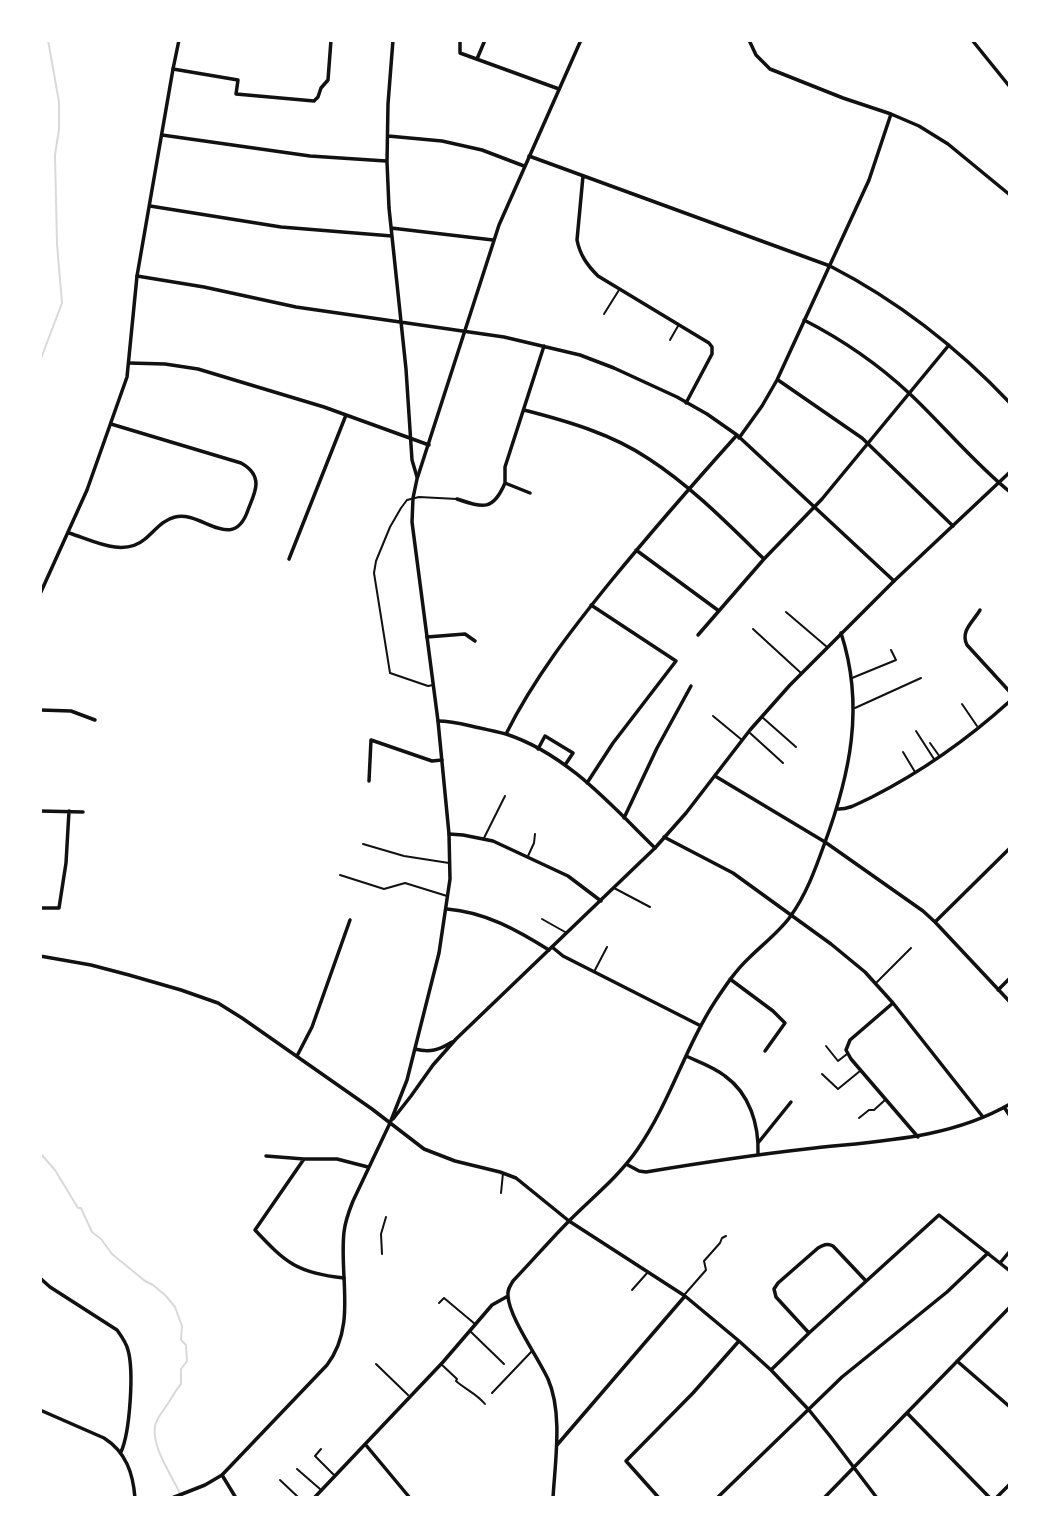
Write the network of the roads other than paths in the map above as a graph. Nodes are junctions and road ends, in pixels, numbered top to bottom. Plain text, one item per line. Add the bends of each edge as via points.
1 (179, 40) edge
2 (331, 40) edge
3 (393, 40) edge
4 (460, 40) edge
5 (485, 40) edge
6 (581, 40) edge
7 (749, 40) edge
8 (972, 40) edge
9 (477, 59) junction
10 (173, 69) junction
11 (1010, 87) edge
12 (559, 89) junction
13 (891, 114) junction
14 (162, 135) junction
15 (388, 136) junction
16 (528, 156) junction
17 (387, 162) junction
18 (524, 166) junction
19 (583, 176) junction
20 (1010, 195) edge
21 (150, 206) junction
22 (391, 228) junction
23 (392, 236) junction
24 (493, 240) junction
25 (830, 266) junction
26 (137, 276) junction
27 (619, 289) junction
28 (604, 314) dead end
29 (804, 320) junction
30 (401, 322) junction
31 (679, 324) junction
32 (464, 332) junction
33 (670, 340) dead end
34 (949, 345) junction
35 (544, 346) junction
36 (129, 363) junction
37 (777, 380) junction
38 (910, 394) junction
39 (686, 403) junction
40 (1010, 403) edge
41 (524, 410) junction
42 (347, 414) junction
43 (111, 424) junction
44 (738, 436) junction
45 (411, 438) junction
46 (869, 444) junction
47 (429, 445) junction
48 (1010, 472) edge
49 (417, 479) junction
50 (505, 483) junction
51 (999, 483) junction
52 (688, 489) junction
53 (1010, 492) edge
54 (530, 493) dead end
55 (413, 498) junction
56 (457, 499) joint
57 (814, 508) junction
58 (953, 526) junction
59 (69, 533) junction
60 (636, 550) junction
61 (289, 559) dead end
62 (764, 559) junction
63 (894, 581) junction
64 (40, 594) edge
65 (591, 605) junction
66 (980, 610) dead end
67 (719, 611) junction
68 (786, 612) dead end
69 (753, 629) dead end
70 (841, 632) junction
71 (698, 635) dead end
72 (427, 637) junction
73 (475, 640) dead end
74 (827, 647) junction
75 (891, 650) dead end
76 (801, 673) junction
77 (851, 678) junction
78 (921, 678) dead end
79 (434, 685) junction
80 (691, 686) dead end
81 (1010, 692) edge
82 (1010, 701) edge
83 (962, 704) dead end
84 (853, 708) junction
85 (40, 710) edge
86 (713, 716) dead end
87 (761, 716) junction
88 (96, 720) dead end
89 (438, 721) junction
90 (979, 729) junction
91 (916, 731) dead end
92 (749, 732) junction
93 (506, 734) junction
94 (743, 740) junction
95 (930, 743) dead end
96 (796, 747) dead end
97 (538, 749) junction
98 (903, 752) dead end
99 (940, 757) junction
100 (442, 760) junction
101 (935, 760) junction
102 (783, 762) dead end
103 (565, 766) junction
104 (915, 772) junction
105 (715, 776) junction
106 (369, 781) dead end
107 (587, 783) junction
108 (505, 796) dead end
109 (837, 809) junction
110 (40, 811) edge
111 (69, 811) junction
112 (83, 812) dead end
113 (624, 818) junction
114 (449, 834) junction
115 (535, 834) dead end
116 (484, 838) junction
117 (664, 838) junction
118 (825, 842) junction
119 (363, 844) dead end
120 (655, 848) junction
121 (1010, 848) edge
122 (527, 857) junction
123 (450, 863) junction
124 (341, 875) dead end
125 (614, 888) junction
126 (448, 896) junction
127 (600, 901) junction
128 (650, 907) dead end
129 (40, 908) edge
130 (447, 909) junction
131 (792, 915) junction
132 (542, 919) dead end
133 (350, 920) dead end
134 (935, 922) junction
135 (567, 933) junction
136 (607, 947) dead end
137 (911, 948) dead end
138 (550, 949) junction
139 (40, 956) edge
140 (594, 971) junction
141 (1010, 978) edge
142 (730, 979) junction
143 (876, 983) junction
144 (998, 990) junction
145 (1010, 1002) edge
146 (893, 1003) junction
147 (701, 1026) junction
148 (456, 1039) junction
149 (826, 1046) dead end
150 (415, 1049) junction
151 (765, 1052) dead end
152 (847, 1053) junction
153 (298, 1056) junction
154 (686, 1056) junction
155 (861, 1070) junction
156 (822, 1074) dead end
157 (886, 1100) junction
158 (791, 1102) dead end
159 (1010, 1104) edge
160 (1004, 1107) junction
161 (1010, 1116) edge
162 (983, 1117) junction
163 (859, 1118) dead end
164 (390, 1123) junction
165 (918, 1137) junction
166 (758, 1143) junction
167 (758, 1154) junction
168 (266, 1156) dead end
169 (304, 1159) junction
170 (626, 1164) junction
171 (368, 1167) junction
172 (503, 1173) junction
173 (501, 1193) dead end
174 (386, 1217) dead end
175 (569, 1220) junction
176 (726, 1236) dead end
177 (1010, 1251) edge
178 (988, 1253) junction
179 (382, 1254) dead end
180 (1000, 1263) junction
181 (648, 1271) junction
182 (1010, 1271) edge
183 (40, 1278) edge
184 (344, 1278) junction
185 (866, 1281) junction
186 (632, 1290) dead end
187 (508, 1296) junction
188 (684, 1296) junction
189 (439, 1303) dead end
190 (1010, 1307) edge
191 (475, 1324) junction
192 (470, 1331) junction
193 (809, 1333) junction
194 (739, 1341) junction
195 (533, 1350) junction
196 (957, 1361) junction
197 (376, 1364) dead end
198 (441, 1364) junction
199 (504, 1364) dead end
200 (771, 1370) junction
201 (492, 1393) dead end
202 (410, 1397) junction
203 (485, 1404) dead end
204 (1010, 1407) edge
205 (40, 1410) edge
206 (808, 1410) junction
207 (907, 1413) junction
208 (365, 1444) junction
209 (555, 1447) junction
210 (321, 1450) dead end
211 (121, 1452) junction
212 (854, 1467) junction
213 (297, 1469) dead end
214 (222, 1475) junction
215 (335, 1476) junction
216 (280, 1480) dead end
217 (1010, 1484) edge
218 (321, 1490) junction
219 (174, 1497) edge
220 (408, 1497) edge
221 (135, 1498) edge
222 (236, 1498) edge
223 (299, 1498) edge
224 (314, 1498) edge
225 (553, 1498) edge
226 (659, 1498) edge
227 (717, 1498) edge
228 (824, 1498) edge
229 (877, 1498) edge
230 (990, 1498) edge
231 (996, 1498) edge

1 - 10 street
2 - 10 street via 328,80 314,101 236,94 238,80
3 - 15 street
4 - 9 street via 460,53
5 - 9 street
6 - 12 street
7 - 13 street via 770,68
8 - 11 street
9 - 12 street
10 - 14 street
12 - 16 street
13 - 20 street via 948,144
13 - 25 street via 869,180
14 - 17 street
14 - 21 street
15 - 17 street
15 - 18 street via 442,141
16 - 18 street
16 - 19 street
17 - 22 street
18 - 24 street
19 - 25 street
19 - 27 street via 579,248 588,266
21 - 23 street via 281,227
21 - 26 street
22 - 23 street
22 - 24 street
23 - 30 street
24 - 32 street
25 - 29 street
25 - 34 street via 877,291
26 - 30 street
26 - 36 street
27 - 28 lane
27 - 31 street
29 - 37 street
29 - 38 street via 862,354
30 - 32 street
30 - 45 street
31 - 33 lane
31 - 39 street via 712,347
32 - 35 street
32 - 47 street
34 - 38 street
34 - 40 street
35 - 39 street via 614,368
35 - 41 street
36 - 42 street via 198,369
36 - 43 street
37 - 44 street
37 - 46 street
38 - 46 street
38 - 51 street
39 - 44 street
41 - 50 street via 505,467
41 - 52 street via 619,443 648,458
42 - 45 street
42 - 61 street
43 - 59 street
43 - 59 street via 247,466 256,488 246,516 223,530 175,517 128,548
44 - 52 street
44 - 57 street
45 - 47 street
45 - 49 street
46 - 57 street
46 - 58 street
47 - 49 street
48 - 51 street
49 - 55 street
50 - 54 street
50 - 56 street via 493,503 485,506
51 - 53 street
51 - 58 street
52 - 60 street
52 - 62 street
55 - 56 lane
55 - 72 street
55 - 79 lane via 390,527 374,573 390,673
57 - 62 street
57 - 63 street
58 - 63 street
59 - 64 street
60 - 65 street
60 - 67 street
62 - 67 street
63 - 70 street
65 - 93 street via 534,683
65 - 107 street via 676,661
66 - 81 street via 964,634 965,640
67 - 71 street
68 - 74 lane
69 - 76 lane
70 - 74 street
70 - 77 street
72 - 73 street via 465,634
72 - 79 street
74 - 76 street
75 - 77 lane via 896,660
76 - 87 street
77 - 84 street
78 - 84 lane
79 - 89 street
80 - 113 street
82 - 90 street
83 - 90 lane
84 - 109 street via 851,750
85 - 88 street via 71,711
86 - 94 lane
87 - 92 street
87 - 96 lane
89 - 93 street
89 - 100 street
90 - 99 street
91 - 101 lane
92 - 94 street
92 - 102 lane
93 - 97 street
94 - 105 street
95 - 99 lane
97 - 103 street
97 - 103 street via 545,736 573,753
98 - 104 lane
99 - 101 street
100 - 106 street via 432,761 371,740
100 - 114 street
101 - 104 street
103 - 107 street
104 - 109 street via 846,809
105 - 117 street
105 - 118 street
107 - 113 street
108 - 116 lane
109 - 118 street
110 - 111 street
111 - 112 street
111 - 129 street via 59,908
113 - 120 street
114 - 116 street
114 - 123 street
115 - 122 lane
116 - 122 street
117 - 120 street
117 - 131 street via 733,873
118 - 131 street
118 - 134 street
119 - 123 lane
120 - 125 street
121 - 134 street
122 - 127 street via 568,876
123 - 126 street
124 - 126 lane via 384,888 405,883
125 - 127 street
125 - 128 lane
126 - 130 street
127 - 135 street
130 - 138 street via 505,925
130 - 150 street
131 - 142 street
131 - 143 street
132 - 135 lane
133 - 153 street
134 - 144 street
135 - 138 street
136 - 140 lane
137 - 143 lane
138 - 140 street
138 - 148 street
139 - 153 street via 122,973 203,997
140 - 147 street
141 - 144 street
142 - 147 street
142 - 151 street via 785,1023
143 - 146 street
144 - 145 street
146 - 152 street via 850,1040
146 - 162 street
147 - 154 street
148 - 150 street via 439,1050
148 - 164 street
149 - 152 lane via 838,1061
150 - 164 street
152 - 155 street
153 - 164 street
154 - 166 street via 724,1075 740,1090 752,1113
154 - 170 street
155 - 156 lane via 838,1089
155 - 157 street
157 - 163 lane
157 - 165 street
158 - 166 street
159 - 160 street
160 - 161 street
160 - 162 street
162 - 165 street
164 - 171 street
164 - 172 street via 424,1149
165 - 167 street
166 - 167 street
167 - 170 street via 646,1172
168 - 169 street
169 - 171 street via 337,1159
169 - 184 street via 254,1230 295,1266
170 - 175 street
171 - 184 street via 347,1217
172 - 173 lane
172 - 175 street
174 - 179 lane
175 - 181 street
175 - 187 street via 513,1281
176 - 188 lane via 704,1261 706,1270
177 - 180 street
178 - 180 street
178 - 185 street via 939,1215
178 - 206 street
180 - 182 street
181 - 186 lane
181 - 188 street
183 - 211 street via 124,1338 131,1380
184 - 214 street via 345,1318 333,1357
185 - 193 street
185 - 193 street via 829,1244 818,1248 778,1283 776,1297
187 - 191 street
187 - 195 street
188 - 194 street
188 - 209 street
189 - 191 lane via 444,1298
190 - 196 street
191 - 192 street
192 - 198 street
192 - 199 lane
193 - 200 street
194 - 200 street
194 - 226 street via 626,1461
195 - 201 lane
195 - 209 street via 552,1389
196 - 204 street
196 - 207 street
197 - 202 lane
198 - 202 street
198 - 203 lane
200 - 206 street
202 - 208 street
205 - 211 street via 104,1438
206 - 212 street
206 - 227 street
207 - 212 street
207 - 230 street
208 - 215 street
208 - 220 street
209 - 225 street
210 - 215 lane via 315,1456
211 - 221 street via 133,1478
212 - 228 street
212 - 229 street
213 - 218 lane
214 - 219 street
214 - 222 street
215 - 218 street
216 - 223 lane
217 - 231 street
218 - 224 street

